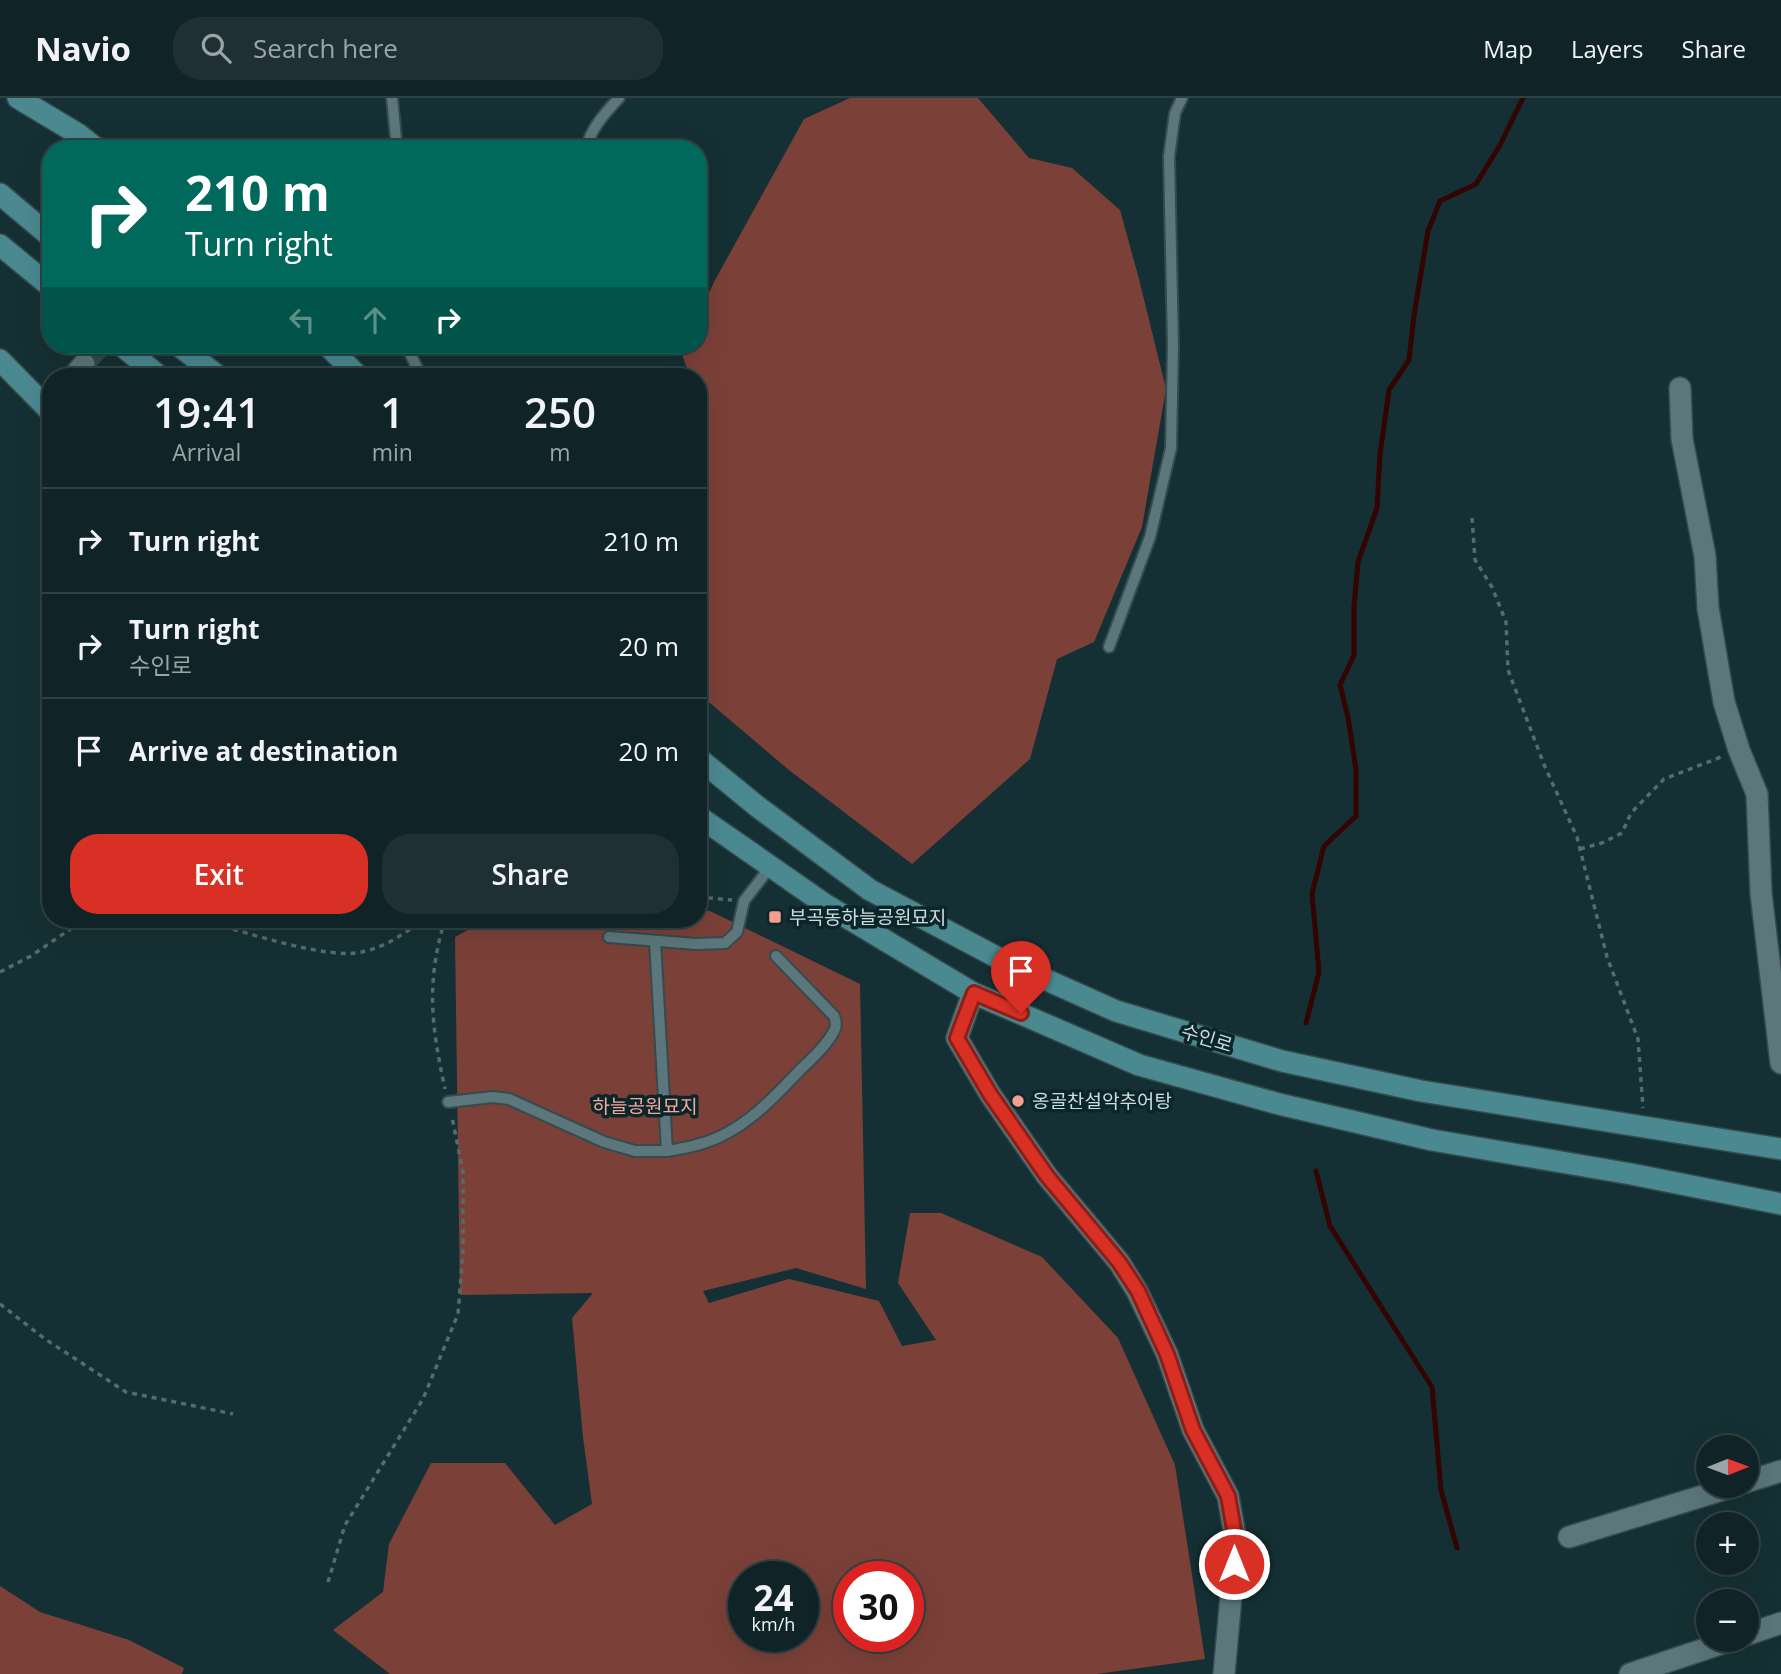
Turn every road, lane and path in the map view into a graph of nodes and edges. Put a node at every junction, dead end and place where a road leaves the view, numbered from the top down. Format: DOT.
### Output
graph roads {
  1 [pos="18,98"];
  2 [pos="392,98"];
  3 [pos="619,98"];
  4 [pos="1182,98"];
  5 [pos="86,140"];
  6 [pos="396,140"];
  7 [pos="589,140"];
  8 [pos="0,194"];
  9 [pos="42,229"];
  10 [pos="0,245"];
  11 [pos="42,280"];
  12 [pos="132,354"];
  13 [pos="190,354"];
  14 [pos="336,354"];
  15 [pos="0,360"];
  16 [pos="149,368"];
  17 [pos="208,368"];
  18 [pos="350,368"];
  19 [pos="1680,388"];
  20 [pos="42,401"];
  21 [pos="1472,518"];
  22 [pos="1109,648"];
  23 [pos="1739,750"];
  24 [pos="707,765"];
  25 [pos="707,822"];
  26 [pos="1580,849"];
  27 [pos="771,866"];
  28 [pos="707,898"];
  29 [pos="744,901"];
  30 [pos="72,928"];
  31 [pos="230,928"];
  32 [pos="410,928"];
  33 [pos="442,928"];
  34 [pos="609,937"];
  35 [pos="655,940"];
  36 [pos="776,956"];
  37 [pos="0,972"];
  38 [pos="974,993"];
  39 [pos="1781,1063"];
  40 [pos="449,1102"];
  41 [pos="1644,1127"];
  42 [pos="1781,1149"];
  43 [pos="667,1151"];
  44 [pos="1781,1204"];
  45 [pos="0,1304"];
  46 [pos="233,1415"];
  47 [pos="1781,1471"];
  48 [pos="1759,1478"];
  49 [pos="1696,1498"];
  50 [pos="1569,1537"];
  51 [pos="328,1582"];
  52 [pos="1781,1623"];
  53 [pos="1759,1631"];
  54 [pos="1696,1652"];
  55 [pos="1224,1674"];
  56 [pos="1630,1674"];
  1 -- 5 [label="main road"];
  2 -- 6 [label="lane"];
  3 -- 7 [label="lane"];
  4 -- 22 [label="lane"];
  8 -- 9 [label="main road"];
  10 -- 11 [label="main road"];
  12 -- 16 [label="main road"];
  13 -- 17 [label="main road"];
  14 -- 18 [label="main road"];
  15 -- 20 [label="main road"];
  19 -- 23 [label="street"];
  21 -- 26 [label="path"];
  23 -- 26 [label="path"];
  23 -- 39 [label="street"];
  24 -- 41 [label="main road, 수인로"];
  25 -- 27 [label="main road"];
  26 -- 41 [label="path"];
  27 -- 29 [label="lane"];
  27 -- 38 [label="main road"];
  28 -- 29 [label="path"];
  29 -- 35 [label="lane"];
  30 -- 37 [label="path"];
  31 -- 32 [label="path"];
  33 -- 40 [label="path"];
  34 -- 35 [label="lane"];
  35 -- 43 [label="lane"];
  36 -- 43 [label="lane"];
  38 -- 44 [label="main road"];
  38 -- 55 [label="street"];
  40 -- 43 [label="lane"];
  40 -- 51 [label="path"];
  41 -- 42 [label="main road, 수인로"];
  45 -- 46 [label="path"];
  47 -- 48 [label="street"];
  49 -- 50 [label="street"];
  52 -- 53 [label="street"];
  54 -- 56 [label="street"];
}
